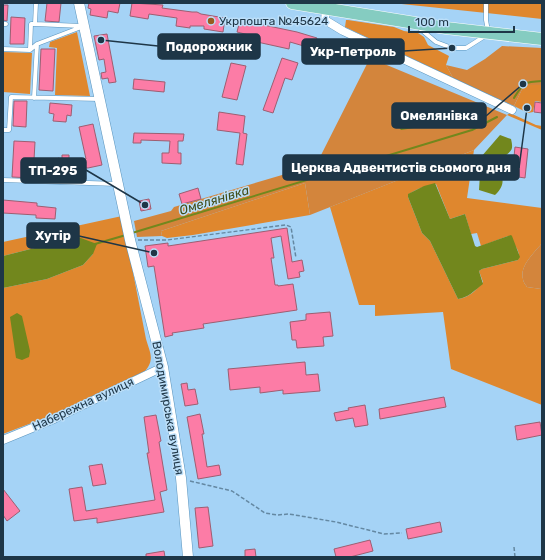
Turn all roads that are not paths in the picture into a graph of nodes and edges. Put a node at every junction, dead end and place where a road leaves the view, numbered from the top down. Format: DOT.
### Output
graph roads {
  1 [pos="36,3"];
  2 [pos="79,3"];
  3 [pos="292,3"];
  4 [pos="486,3"];
  5 [pos="309,4"];
  6 [pos="326,9"];
  7 [pos="35,24"];
  8 [pos="415,24"];
  9 [pos="84,26"];
  10 [pos="488,33"];
  11 [pos="542,39"];
  12 [pos="37,44"];
  13 [pos="3,49"];
  14 [pos="30,50"];
  15 [pos="34,98"];
  16 [pos="100,99"];
  17 [pos="512,110"];
  18 [pos="3,130"];
  19 [pos="3,180"];
  20 [pos="118,184"];
  21 [pos="163,367"];
  22 [pos="3,440"];
  23 [pos="188,557"];
  1 -- 7 [label="lane"];
  2 -- 9 [label="street, Володимирська вулиця"];
  3 -- 5 [label="main road"];
  4 -- 10 [label="lane"];
  5 -- 6 [label="main road"];
  6 -- 8 [label="main road"];
  6 -- 17 [label="street"];
  7 -- 9 [label="lane"];
  7 -- 14 [label="lane"];
  8 -- 10 [label="main road"];
  8 -- 10 [label="lane"];
  9 -- 12 [label="lane"];
  9 -- 16 [label="street, Володимирська вулиця"];
  10 -- 11 [label="main road"];
  12 -- 14 [label="lane"];
  12 -- 15 [label="lane"];
  13 -- 14 [label="lane"];
  15 -- 16 [label="lane"];
  15 -- 18 [label="lane"];
  16 -- 20 [label="street, Володимирська вулиця"];
  19 -- 20 [label="lane"];
  20 -- 21 [label="street, Володимирська вулиця"];
  21 -- 22 [label="street, Набережна вулиця"];
  21 -- 23 [label="street, Володимирська вулиця"];
}
